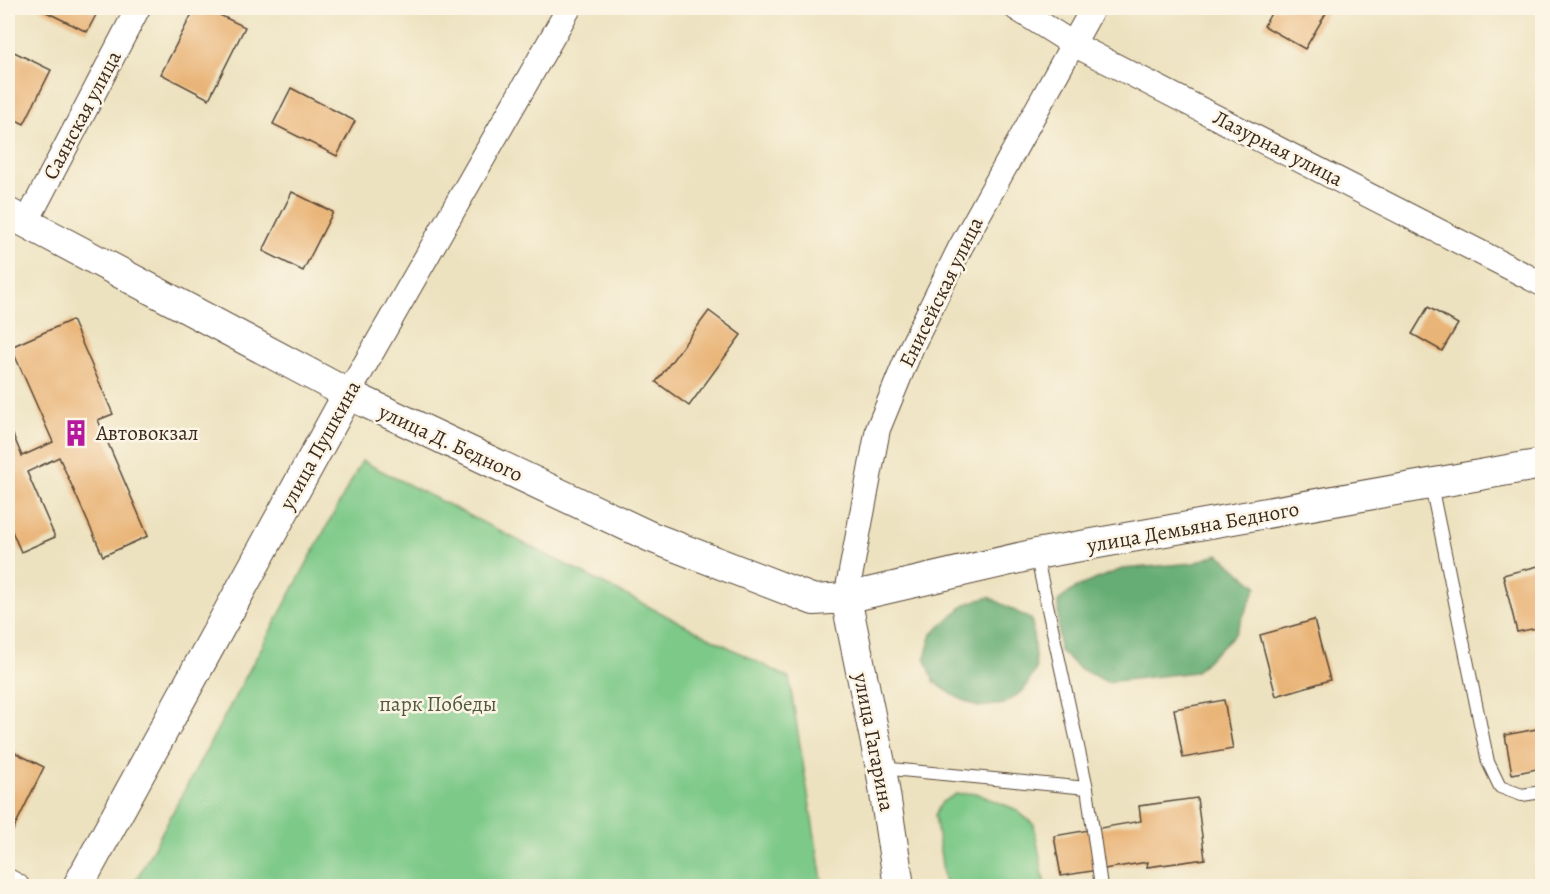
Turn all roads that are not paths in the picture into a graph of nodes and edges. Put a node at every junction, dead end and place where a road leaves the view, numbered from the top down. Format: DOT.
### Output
graph roads {
  1 [pos="138,8"];
  2 [pos="569,8"];
  3 [pos="1016,8"];
  4 [pos="1093,8"];
  5 [pos="1073,44"];
  6 [pos="17,218"];
  7 [pos="1542,284"];
  8 [pos="348,394"];
  9 [pos="1542,464"];
  10 [pos="1431,485"];
  11 [pos="1036,554"];
  12 [pos="846,598"];
  13 [pos="881,768"];
  14 [pos="1087,788"];
  15 [pos="1542,792"];
  16 [pos="8,881"];
  17 [pos="16,886"];
  18 [pos="78,886"];
  19 [pos="898,886"];
  20 [pos="1101,886"];
  1 -- 6 [label="street, Саянская улица"];
  2 -- 8 [label="street, улица Пушкина"];
  3 -- 5 [label="street, Лазурная улица"];
  4 -- 5 [label="street, Енисейская улица"];
  5 -- 7 [label="street, Лазурная улица"];
  5 -- 12 [label="street, Енисейская улица"];
  6 -- 8 [label="street, улица Д. Бедного"];
  8 -- 12 [label="street, улица Д. Бедного"];
  8 -- 18 [label="street, улица Пушкина"];
  9 -- 10 [label="street, улица Демьяна Бедного"];
  10 -- 11 [label="street, улица Демьяна Бедного"];
  10 -- 15 [label="lane"];
  11 -- 12 [label="street, улица Демьяна Бедного"];
  11 -- 14 [label="lane"];
  12 -- 13 [label="street, улица Гагарина"];
  13 -- 14 [label="lane"];
  13 -- 19 [label="street, улица Гагарина"];
  14 -- 20 [label="lane"];
  16 -- 17 [label="street"];
}
